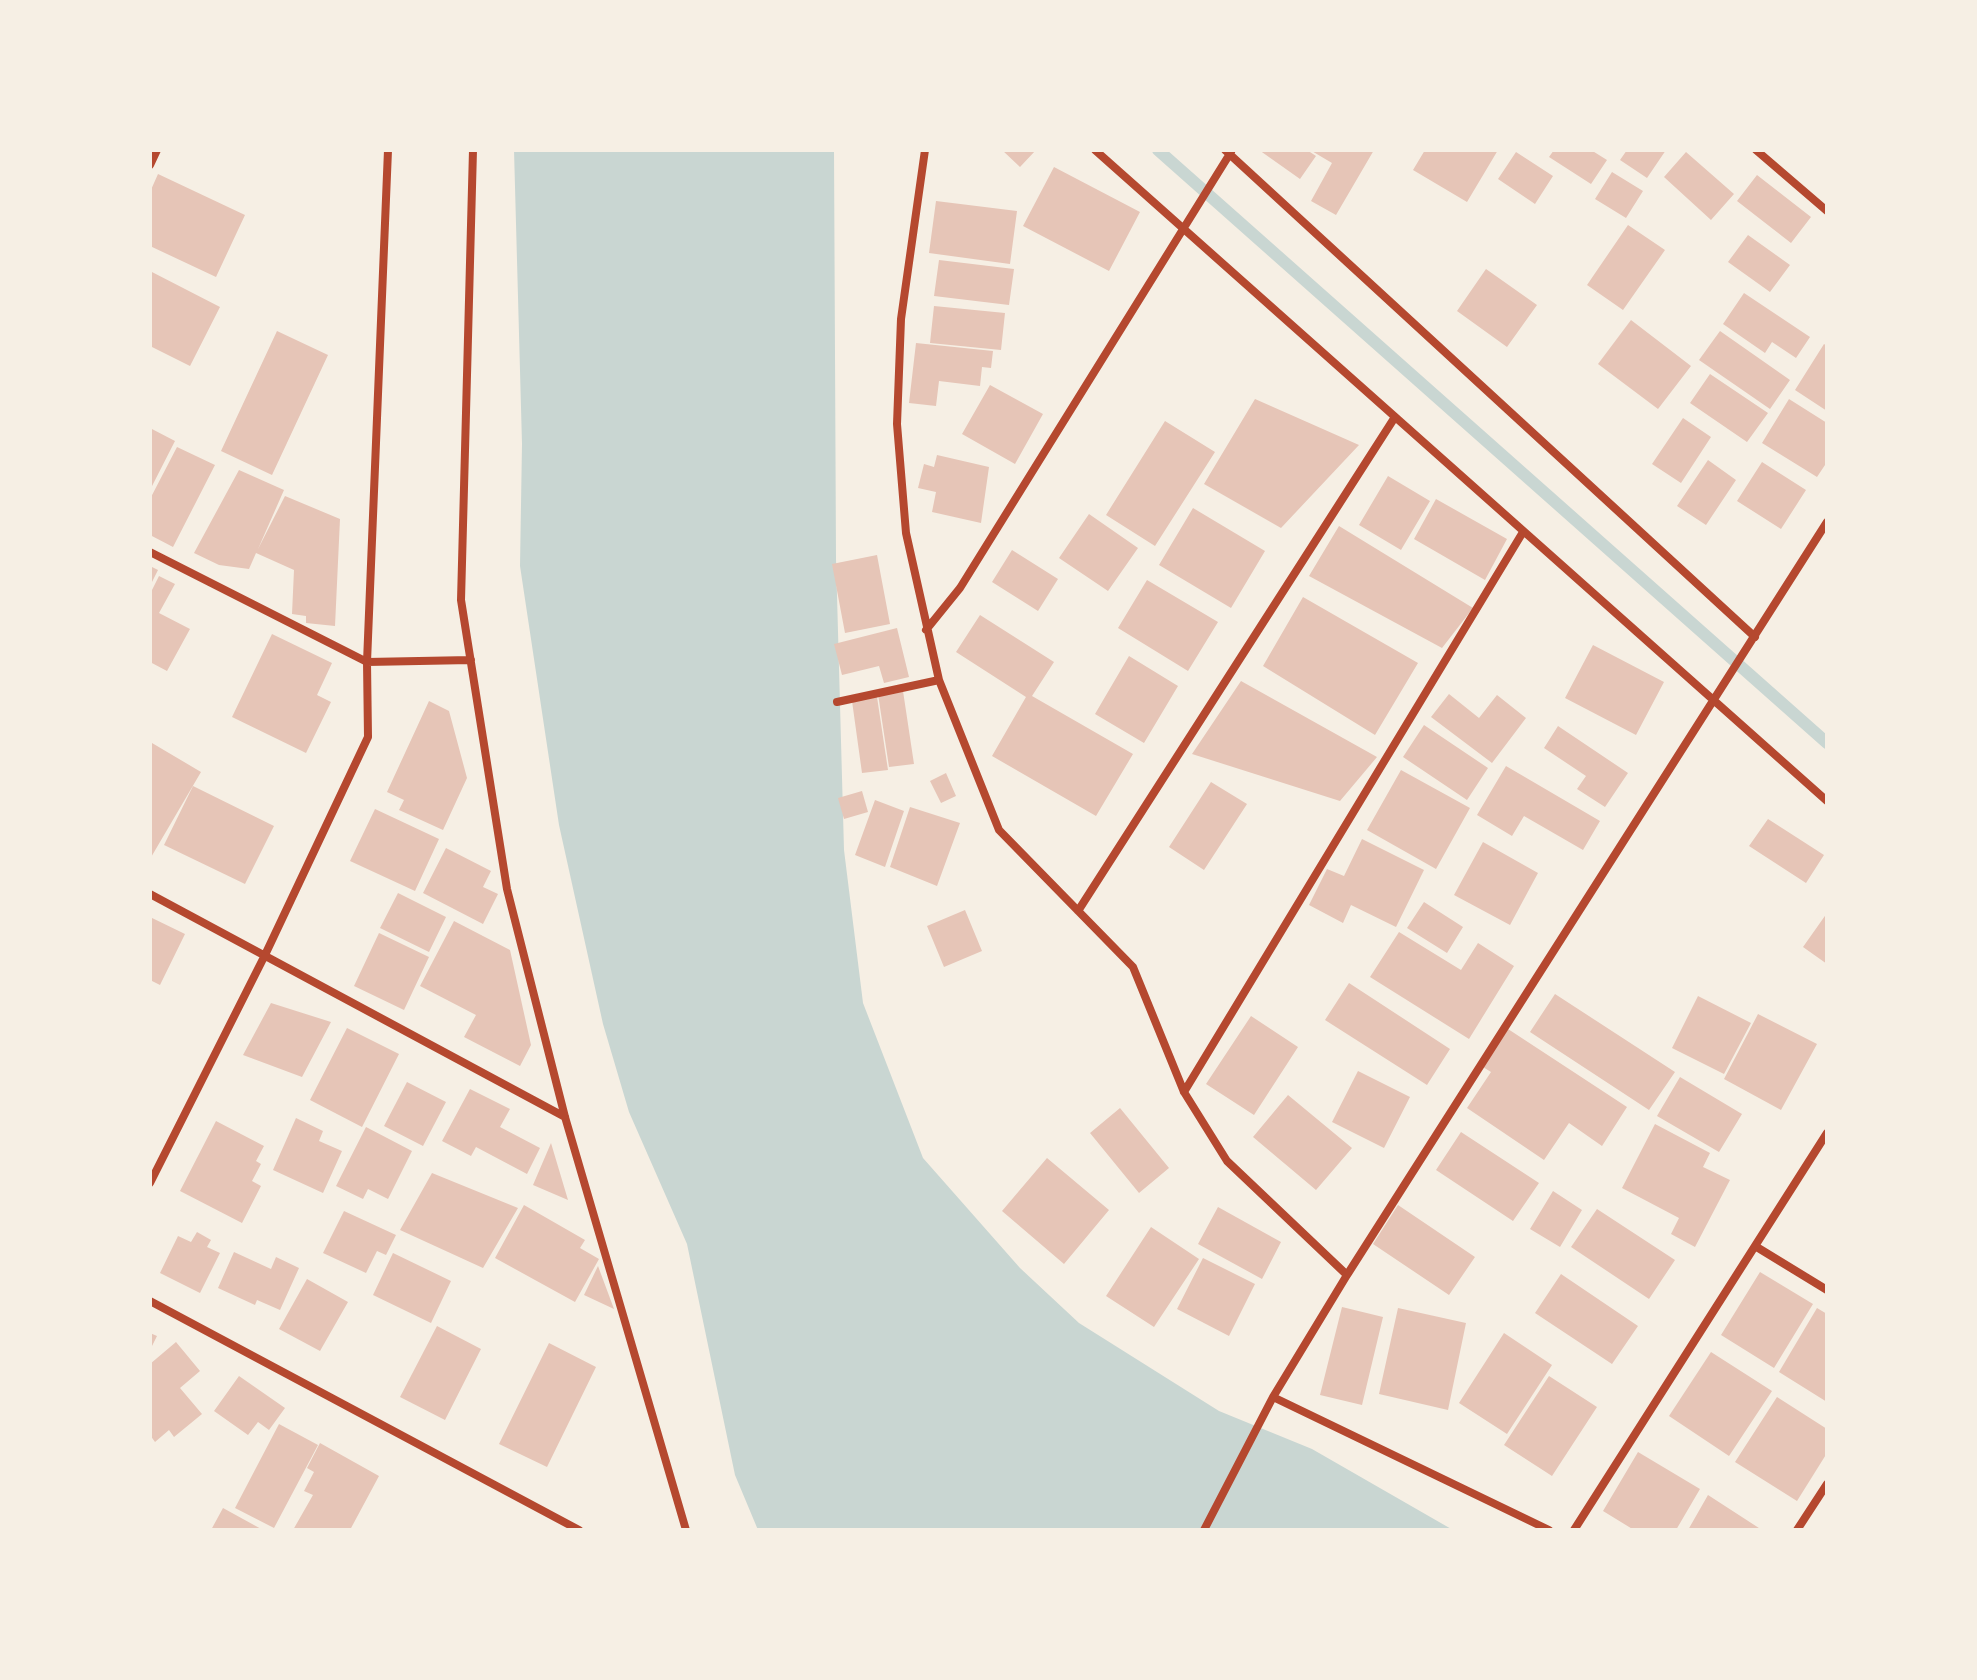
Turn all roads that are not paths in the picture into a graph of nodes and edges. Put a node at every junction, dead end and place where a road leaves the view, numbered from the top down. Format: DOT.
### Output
graph roads {
  1 [pos="157,150"];
  2 [pos="388,150"];
  3 [pos="473,150"];
  4 [pos="925,150"];
  5 [pos="1095,150"];
  6 [pos="1756,150"];
  7 [pos="1229,151"];
  8 [pos="150,165"];
  9 [pos="1827,211"];
  10 [pos="1184,229"];
  11 [pos="1395,417"];
  12 [pos="1827,522"];
  13 [pos="1523,532"];
  14 [pos="150,552"];
  15 [pos="926,630"];
  16 [pos="1755,637"];
  17 [pos="471,660"];
  18 [pos="367,662"];
  19 [pos="939,680"];
  20 [pos="1711,700"];
  21 [pos="837,702"];
  22 [pos="1827,801"];
  23 [pos="150,894"];
  24 [pos="1078,911"];
  25 [pos="265,955"];
  26 [pos="1184,1092"];
  27 [pos="565,1117"];
  28 [pos="1827,1133"];
  29 [pos="150,1183"];
  30 [pos="1755,1246"];
  31 [pos="1347,1275"];
  32 [pos="1827,1290"];
  33 [pos="150,1301"];
  34 [pos="1273,1397"];
  35 [pos="1827,1484"];
  36 [pos="579,1530"];
  37 [pos="686,1530"];
  38 [pos="1204,1530"];
  39 [pos="1549,1530"];
  40 [pos="1574,1530"];
  41 [pos="1797,1530"];
  1 -- 8 [label="street"];
  2 -- 18 [label="street"];
  3 -- 17 [label="street"];
  4 -- 15 [label="street"];
  5 -- 10 [label="street"];
  6 -- 9 [label="street"];
  7 -- 10 [label="street"];
  7 -- 16 [label="street"];
  10 -- 11 [label="street"];
  10 -- 15 [label="street"];
  11 -- 13 [label="street"];
  11 -- 24 [label="street"];
  12 -- 16 [label="street"];
  13 -- 20 [label="street"];
  13 -- 26 [label="street"];
  14 -- 18 [label="street"];
  15 -- 19 [label="street"];
  16 -- 20 [label="street"];
  17 -- 18 [label="street"];
  17 -- 27 [label="street"];
  18 -- 25 [label="street"];
  19 -- 21 [label="street"];
  19 -- 24 [label="street"];
  20 -- 22 [label="street"];
  20 -- 31 [label="street"];
  23 -- 25 [label="street"];
  24 -- 26 [label="street"];
  25 -- 27 [label="street"];
  25 -- 29 [label="street"];
  26 -- 31 [label="street"];
  27 -- 37 [label="street"];
  28 -- 30 [label="street"];
  30 -- 32 [label="street"];
  30 -- 40 [label="street"];
  31 -- 34 [label="street"];
  33 -- 36 [label="street"];
  34 -- 38 [label="street"];
  34 -- 39 [label="street"];
  35 -- 41 [label="street"];
}
